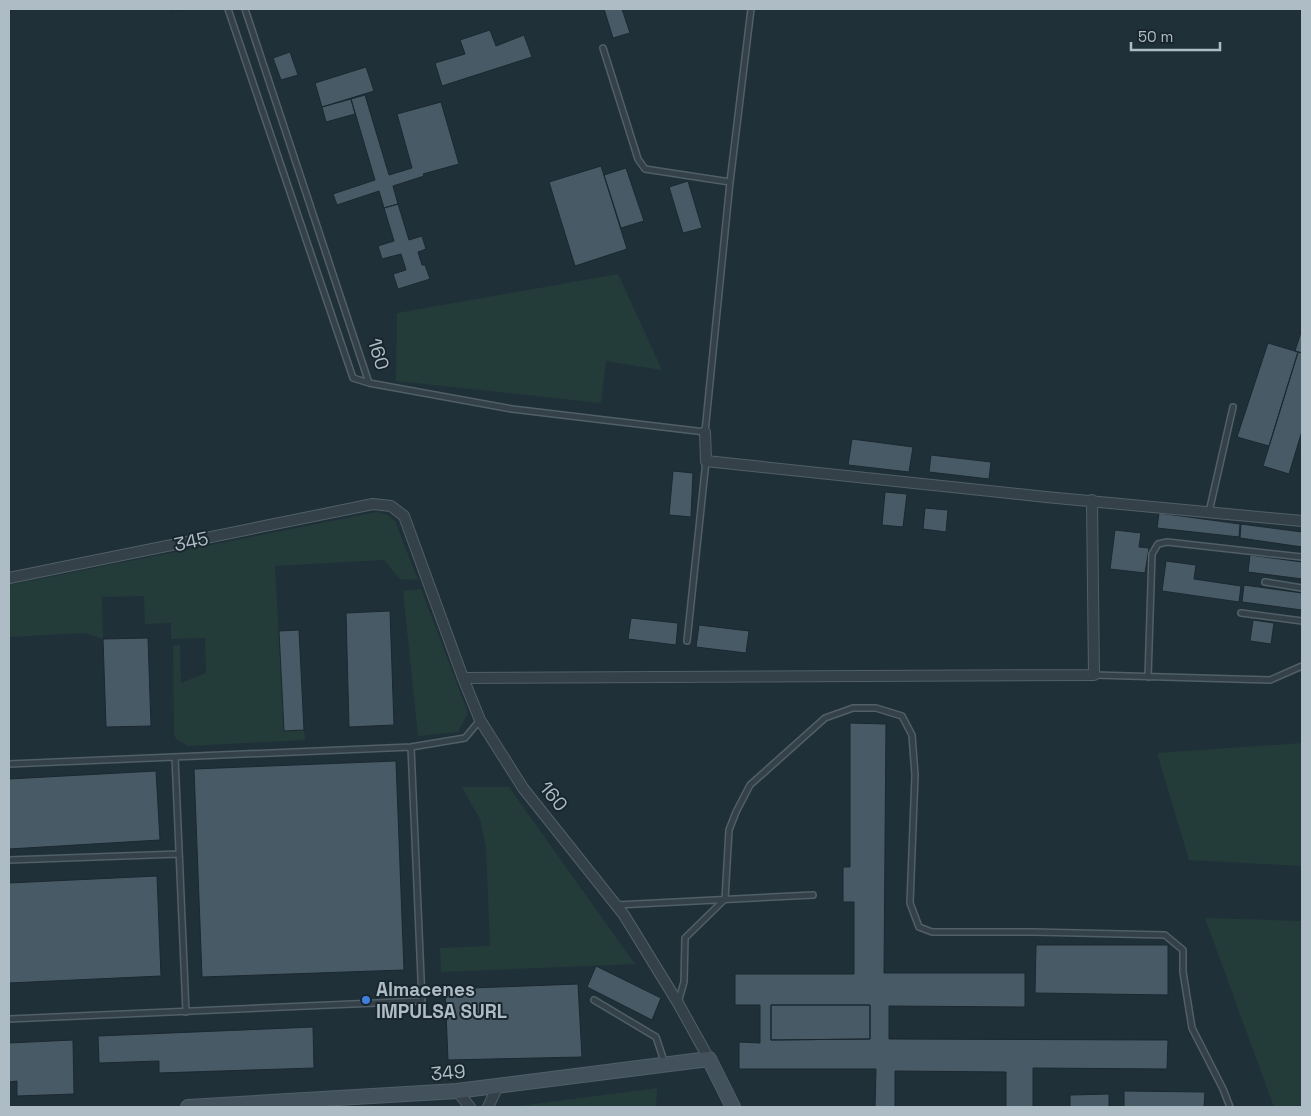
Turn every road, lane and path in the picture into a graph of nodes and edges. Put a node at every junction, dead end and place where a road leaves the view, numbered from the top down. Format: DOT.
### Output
graph roads {
  1 [pos="228,9"];
  2 [pos="245,9"];
  3 [pos="751,9"];
  4 [pos="603,48"];
  5 [pos="730,182"];
  6 [pos="369,383"];
  7 [pos="1233,407"];
  8 [pos="705,432"];
  9 [pos="706,461"];
  10 [pos="1092,500"];
  11 [pos="373,504"];
  12 [pos="1209,512"];
  13 [pos="1302,521"];
  14 [pos="1302,557"];
  15 [pos="9,578"];
  16 [pos="1265,582"];
  17 [pos="1302,588"];
  18 [pos="1242,612"];
  19 [pos="1302,621"];
  20 [pos="687,641"];
  21 [pos="1302,666"];
  22 [pos="1094,675"];
  23 [pos="1148,677"];
  24 [pos="463,678"];
  25 [pos="480,720"];
  26 [pos="411,747"];
  27 [pos="175,757"];
  28 [pos="9,764"];
  29 [pos="179,854"];
  30 [pos="9,860"];
  31 [pos="813,896"];
  32 [pos="726,899"];
  33 [pos="617,905"];
  34 [pos="594,1000"];
  35 [pos="678,1003"];
  36 [pos="186,1012"];
  37 [pos="9,1020"];
  38 [pos="709,1059"];
  39 [pos="665,1064"];
  40 [pos="498,1086"];
  41 [pos="457,1091"];
  42 [pos="188,1107"];
  43 [pos="470,1107"];
  44 [pos="488,1107"];
  45 [pos="733,1107"];
  46 [pos="1230,1107"];
  1 -- 6 [label="lane, 160"];
  2 -- 6 [label="lane, 160"];
  3 -- 5 [label="lane"];
  4 -- 5 [label="lane"];
  5 -- 8 [label="lane"];
  6 -- 8 [label="lane"];
  7 -- 12 [label="lane"];
  8 -- 9 [label="street"];
  9 -- 10 [label="street"];
  9 -- 20 [label="lane"];
  10 -- 12 [label="street"];
  10 -- 22 [label="street"];
  11 -- 15 [label="street, 345"];
  11 -- 24 [label="street, 160"];
  12 -- 13 [label="street"];
  14 -- 23 [label="lane"];
  16 -- 17 [label="lane"];
  18 -- 19 [label="lane"];
  21 -- 23 [label="lane"];
  22 -- 23 [label="lane"];
  22 -- 24 [label="street"];
  24 -- 25 [label="street, 160"];
  25 -- 26 [label="lane"];
  25 -- 33 [label="street, 160"];
  26 -- 27 [label="lane"];
  26 -- 36 [label="lane"];
  27 -- 28 [label="lane"];
  27 -- 29 [label="lane"];
  29 -- 30 [label="lane"];
  29 -- 36 [label="lane"];
  31 -- 32 [label="lane"];
  32 -- 33 [label="lane"];
  32 -- 35 [label="lane"];
  32 -- 46 [label="lane"];
  33 -- 35 [label="street, 160"];
  34 -- 39 [label="lane"];
  35 -- 38 [label="street, 160"];
  36 -- 37 [label="lane"];
  38 -- 39 [label="street, 349"];
  38 -- 45 [label="street, 160"];
  39 -- 40 [label="street, 349"];
  40 -- 41 [label="street, 349"];
  40 -- 44 [label="street"];
  41 -- 42 [label="street, 349"];
  41 -- 43 [label="street"];
}
